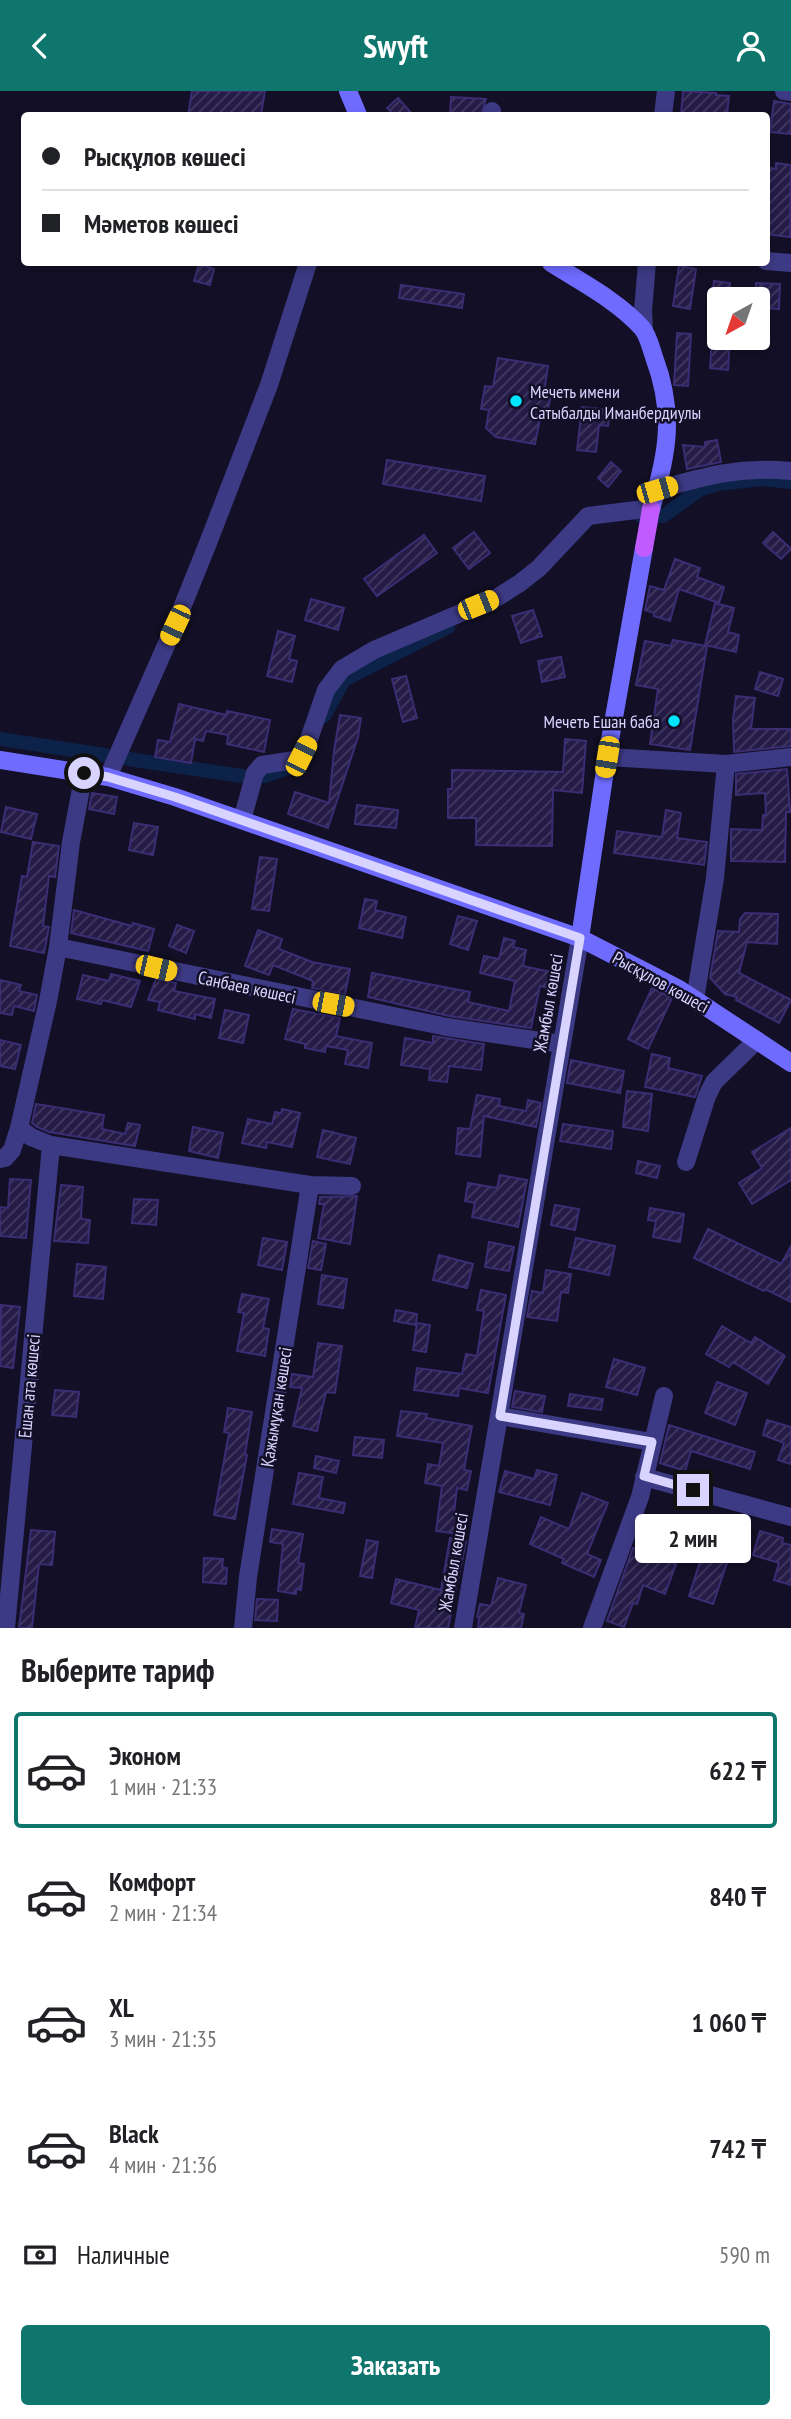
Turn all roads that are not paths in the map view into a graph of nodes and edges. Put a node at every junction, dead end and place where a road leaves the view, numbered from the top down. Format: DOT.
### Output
graph roads {
  1 [pos="348,91"];
  2 [pos="666,91"];
  3 [pos="784,91"];
  4 [pos="791,92"];
  5 [pos="346,112"];
  6 [pos="357,112"];
  7 [pos="663,112"];
  8 [pos="770,261"];
  9 [pos="791,263"];
  10 [pos="307,266"];
  11 [pos="556,266"];
  12 [pos="647,266"];
  13 [pos="644,330"];
  14 [pos="791,471"];
  15 [pos="657,490"];
  16 [pos="651,508"];
  17 [pos="607,757"];
  18 [pos="791,757"];
  19 [pos="0,760"];
  20 [pos="726,764"];
  21 [pos="84,773"];
  22 [pos="108,777"];
  23 [pos="243,820"];
  24 [pos="580,938"];
  25 [pos="58,947"];
  26 [pos="695,999"];
  27 [pos="757,1040"];
  28 [pos="561,1044"];
  29 [pos="791,1063"];
  30 [pos="19,1128"];
  31 [pos="51,1145"];
  32 [pos="0,1159"];
  33 [pos="686,1163"];
  34 [pos="310,1185"];
  35 [pos="352,1186"];
  36 [pos="664,1396"];
  37 [pos="500,1416"];
  38 [pos="652,1442"];
  39 [pos="644,1476"];
  40 [pos="791,1517"];
  41 [pos="6,1628"];
  42 [pos="243,1628"];
  43 [pos="463,1628"];
  44 [pos="592,1628"];
  1 -- 5 [label="street"];
  1 -- 6 [label="main road"];
  2 -- 7 [label="street"];
  3 -- 4 [label="street"];
  8 -- 9 [label="street"];
  10 -- 22 [label="street"];
  11 -- 13 [label="main road"];
  12 -- 13 [label="street, Жамбыл көшесі"];
  13 -- 15 [label="main road, Жамбыл көшесі"];
  14 -- 15 [label="street"];
  15 -- 16 [label="main road, Жамбыл көшесі"];
  16 -- 17 [label="main road, Жамбыл көшесі"];
  16 -- 23 [label="street"];
  17 -- 20 [label="street"];
  17 -- 24 [label="main road, Жамбыл көшесі"];
  18 -- 20 [label="street"];
  19 -- 21 [label="main road, Рысқұлов көшесі"];
  20 -- 26 [label="street"];
  21 -- 22 [label="main road, Рысқұлов көшесі"];
  21 -- 25 [label="street"];
  22 -- 23 [label="main road, Рысқұлов көшесі"];
  23 -- 24 [label="main road, Рысқұлов көшесі"];
  24 -- 26 [label="main road, Рысқұлов көшесі"];
  24 -- 28 [label="street, Жамбыл көшесі"];
  25 -- 28 [label="street, Санбаев көшесі"];
  25 -- 30 [label="street"];
  26 -- 27 [label="main road, Рысқұлов көшесі"];
  27 -- 29 [label="main road, Рысқұлов көшесі"];
  27 -- 33 [label="street"];
  28 -- 37 [label="street, Жамбыл көшесі"];
  30 -- 31 [label="street"];
  30 -- 32 [label="street"];
  31 -- 34 [label="street"];
  31 -- 41 [label="street, Ешан ата көшесі"];
  34 -- 35 [label="street"];
  34 -- 42 [label="street, Қажымұқан көшесі"];
  36 -- 38 [label="street"];
  37 -- 38 [label="street"];
  37 -- 43 [label="street, Жамбыл көшесі"];
  38 -- 39 [label="street"];
  39 -- 40 [label="street"];
  39 -- 44 [label="street"];
}
